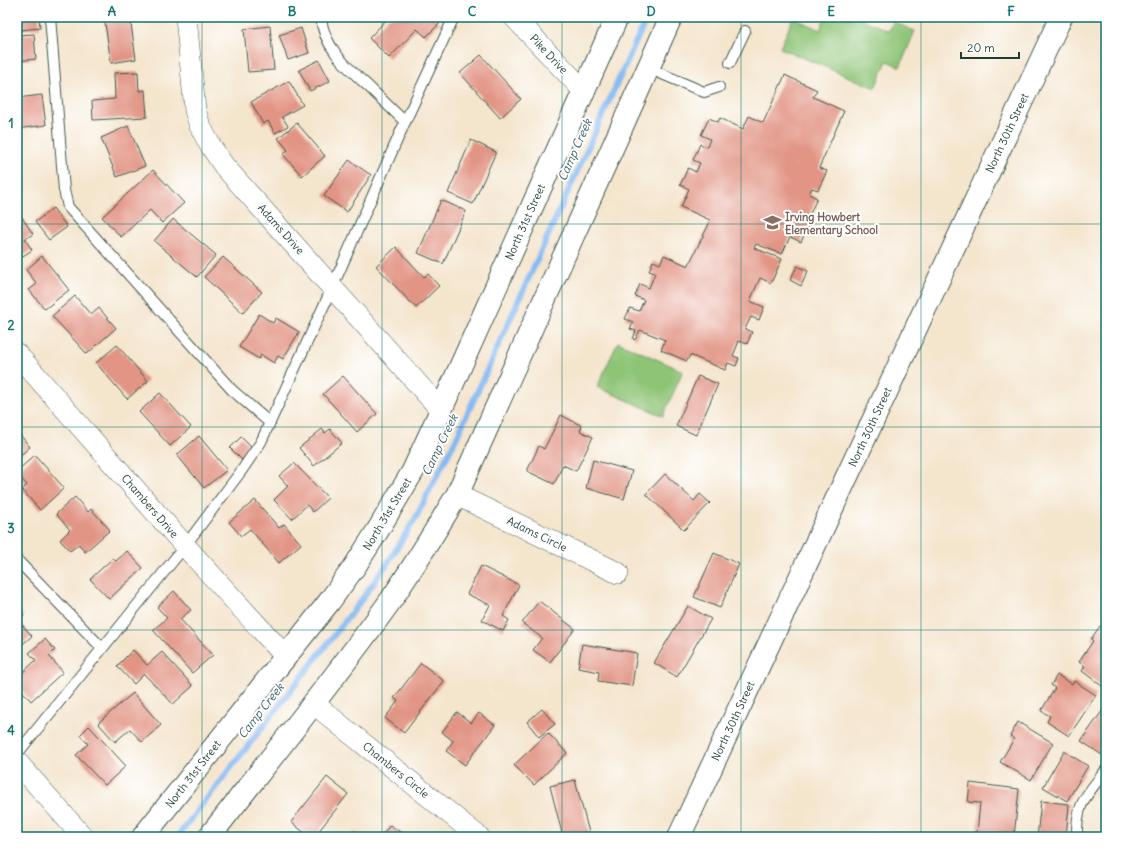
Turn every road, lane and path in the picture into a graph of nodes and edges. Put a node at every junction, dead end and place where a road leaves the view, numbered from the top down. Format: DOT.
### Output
graph roads {
  1 [pos="50,17"];
  2 [pos="186,17"];
  3 [pos="321,17"];
  4 [pos="454,17"];
  5 [pos="514,17"];
  6 [pos="617,17"];
  7 [pos="671,17"];
  8 [pos="1061,17"];
  9 [pos="745,31"];
  10 [pos="730,63"];
  11 [pos="648,68"];
  12 [pos="719,87"];
  13 [pos="583,90"];
  14 [pos="406,122"];
  15 [pos="332,288"];
  16 [pos="17,354"];
  17 [pos="441,410"];
  18 [pos="270,423"];
  19 [pos="457,494"];
  20 [pos="185,546"];
  21 [pos="17,560"];
  22 [pos="618,573"];
  23 [pos="102,648"];
  24 [pos="286,657"];
  25 [pos="313,703"];
  26 [pos="18,764"];
  27 [pos="1106,770"];
  28 [pos="83,837"];
  29 [pos="143,837"];
  30 [pos="209,837"];
  31 [pos="479,837"];
  32 [pos="679,837"];
  33 [pos="1078,837"];
  1 -- 18 [label="lane"];
  2 -- 15 [label="street, Adams Drive"];
  3 -- 14 [label="lane"];
  4 -- 14 [label="lane"];
  5 -- 13 [label="street, Pike Drive"];
  6 -- 13 [label="main road, North 31st Street"];
  7 -- 11 [label="main road"];
  8 -- 32 [label="main road, North 30th Street"];
  9 -- 10 [label="lane"];
  11 -- 12 [label="lane"];
  11 -- 19 [label="main road"];
  13 -- 17 [label="main road, North 31st Street"];
  14 -- 15 [label="lane"];
  15 -- 17 [label="street, Adams Drive"];
  15 -- 18 [label="lane"];
  16 -- 20 [label="street, Chambers Drive"];
  17 -- 24 [label="main road, North 31st Street"];
  18 -- 20 [label="lane"];
  19 -- 22 [label="street, Adams Circle"];
  19 -- 25 [label="main road"];
  20 -- 23 [label="lane"];
  20 -- 24 [label="street, Chambers Drive"];
  21 -- 23 [label="lane"];
  23 -- 26 [label="lane"];
  24 -- 29 [label="main road, North 31st Street"];
  25 -- 30 [label="main road"];
  25 -- 31 [label="street, Chambers Circle"];
  26 -- 28 [label="street"];
  27 -- 33 [label="lane"];
}
